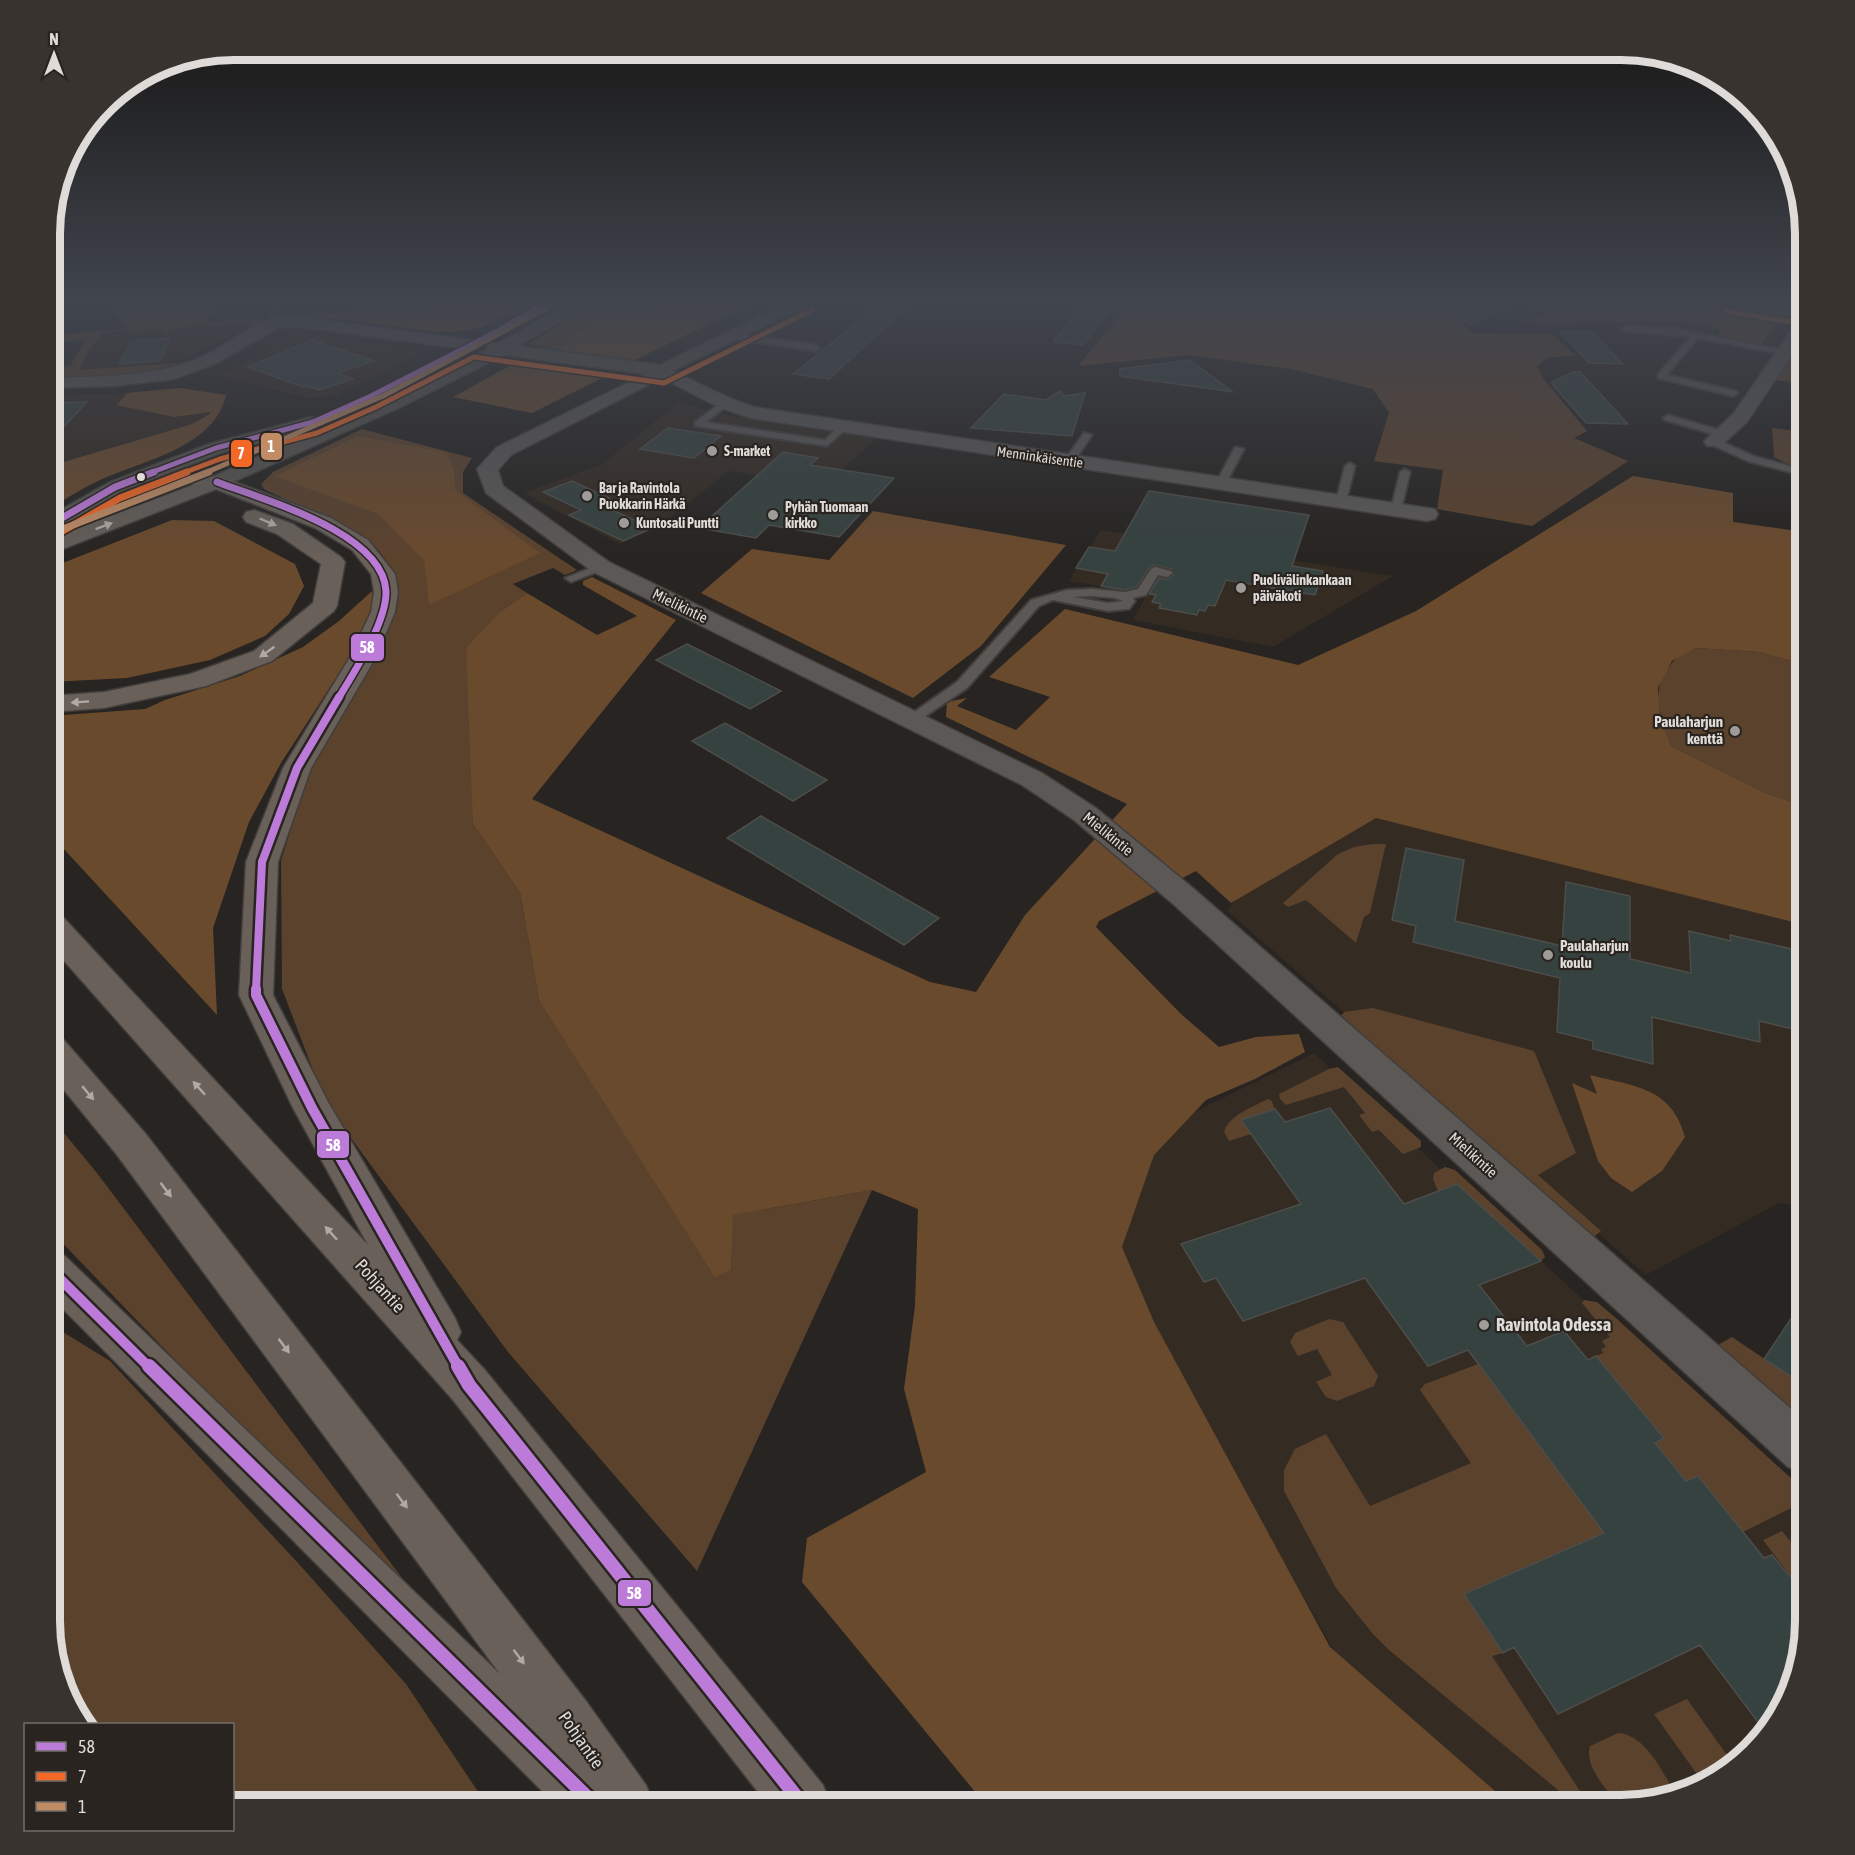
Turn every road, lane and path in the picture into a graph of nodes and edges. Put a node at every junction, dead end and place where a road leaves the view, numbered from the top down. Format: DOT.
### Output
graph roads {
  1 [pos="392,386"];
  2 [pos="429,386"];
  3 [pos="633,386"];
  4 [pos="690,386"];
  5 [pos="1702,386"];
  6 [pos="1763,386"];
  7 [pos="1733,393"];
  8 [pos="724,403"];
  9 [pos="1668,418"];
  10 [pos="313,422"];
  11 [pos="843,427"];
  12 [pos="1087,435"];
  13 [pos="1719,438"];
  14 [pos="1239,449"];
  15 [pos="1069,461"];
  16 [pos="1350,466"];
  17 [pos="1795,470"];
  18 [pos="1405,472"];
  19 [pos="1221,483"];
  20 [pos="198,484"];
  21 [pos="1341,501"];
  22 [pos="1396,510"];
  23 [pos="1427,514"];
  24 [pos="60,520"];
  25 [pos="60,523"];
  26 [pos="60,543"];
  27 [pos="601,567"];
  28 [pos="1167,573"];
  29 [pos="571,578"];
  30 [pos="962,685"];
  31 [pos="976,692"];
  32 [pos="60,703"];
  33 [pos="910,720"];
  34 [pos="60,935"];
  35 [pos="60,1060"];
  36 [pos="60,1279"];
  37 [pos="469,1384"];
  38 [pos="1795,1440"];
  39 [pos="584,1795"];
  40 [pos="618,1795"];
  41 [pos="794,1795"];
  1 -- 10 [label="main road"];
  2 -- 20 [label="main road"];
  3 -- 27 [label="street, Mielikintie"];
  4 -- 8 [label="street, Menninkäisentie"];
  5 -- 7 [label="lane"];
  6 -- 13 [label="street"];
  8 -- 11 [label="street, Menninkäisentie"];
  8 -- 11 [label="lane"];
  9 -- 13 [label="lane"];
  10 -- 20 [label="main road"];
  10 -- 24 [label="main road"];
  11 -- 15 [label="street, Menninkäisentie"];
  12 -- 15 [label="lane"];
  13 -- 17 [label="lane"];
  14 -- 19 [label="lane"];
  15 -- 19 [label="street, Menninkäisentie"];
  16 -- 21 [label="lane"];
  18 -- 22 [label="lane"];
  19 -- 21 [label="street, Menninkäisentie"];
  20 -- 25 [label="main road"];
  26 -- 20 [label="main road, one-way"];
  20 -- 32 [label="highway, one-way"];
  20 -- 37 [label="highway"];
  21 -- 22 [label="street, Menninkäisentie"];
  22 -- 23 [label="street, Menninkäisentie"];
  27 -- 29 [label="lane"];
  27 -- 33 [label="street, Mielikintie"];
  28 -- 30 [label="lane"];
  30 -- 31 [label="lane"];
  30 -- 33 [label="lane"];
  33 -- 38 [label="street, Mielikintie"];
  37 -- 34 [label="highway, Pohjantie, one-way"];
  35 -- 40 [label="highway, Pohjantie, one-way"];
  36 -- 39 [label="highway"];
  37 -- 41 [label="highway, Pohjantie"];
}
